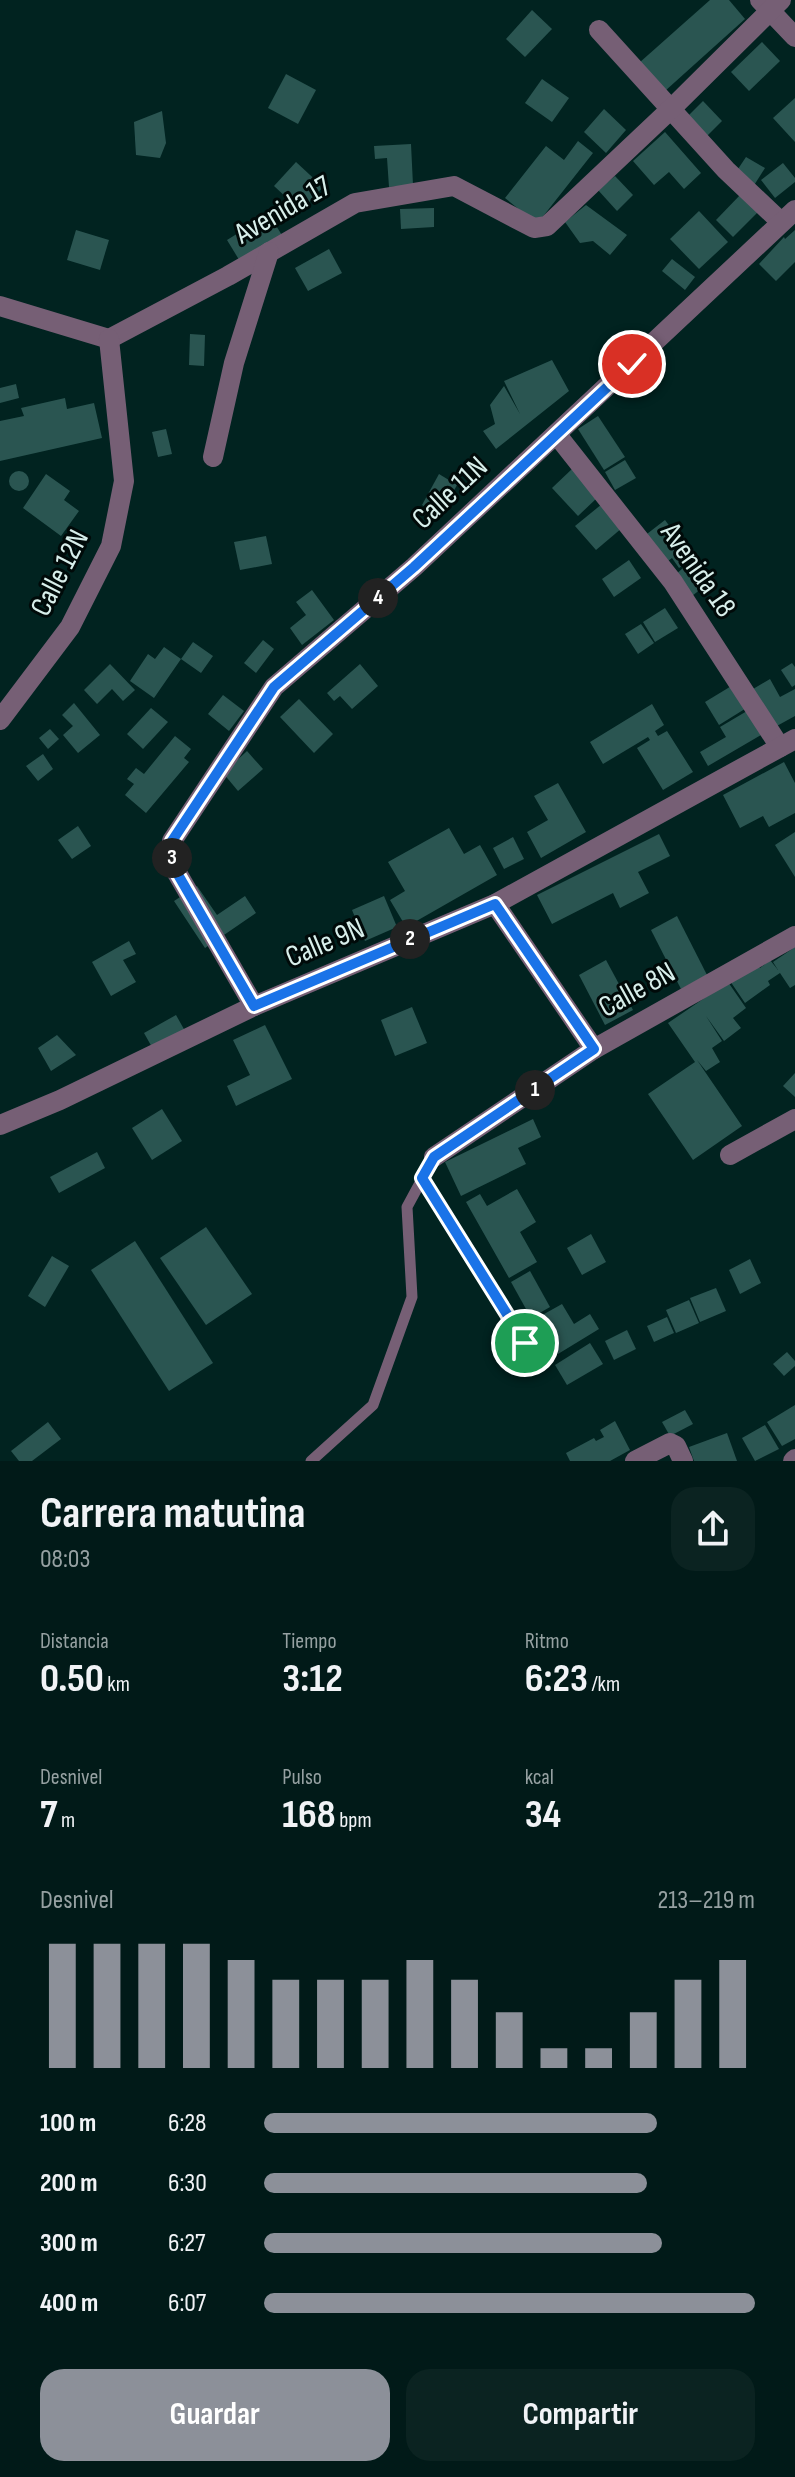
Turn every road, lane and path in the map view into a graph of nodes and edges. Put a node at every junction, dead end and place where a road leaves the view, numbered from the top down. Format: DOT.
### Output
graph roads {
  1 [pos="771,4"];
  2 [pos="599,30"];
  3 [pos="795,37"];
  4 [pos="672,108"];
  5 [pos="788,216"];
  6 [pos="269,252"];
  7 [pos="0,306"];
  8 [pos="109,339"];
  9 [pos="557,435"];
  10 [pos="213,457"];
  11 [pos="0,720"];
  12 [pos="788,743"];
  13 [pos="495,904"];
  14 [pos="795,936"];
  15 [pos="254,1006"];
  16 [pos="594,1049"];
  17 [pos="795,1119"];
  18 [pos="0,1125"];
  19 [pos="730,1155"];
  20 [pos="434,1157"];
  21 [pos="422,1178"];
  22 [pos="525,1343"];
  23 [pos="311,1461"];
  24 [pos="635,1461"];
  25 [pos="683,1461"];
  1 -- 3 [label="street"];
  1 -- 4 [label="street"];
  2 -- 4 [label="street"];
  4 -- 5 [label="street"];
  4 -- 6 [label="street, Avenida 17"];
  5 -- 9 [label="street, Calle 11N"];
  6 -- 8 [label="street, Avenida 17"];
  6 -- 10 [label="street"];
  7 -- 8 [label="street"];
  8 -- 11 [label="street, Calle 12N"];
  9 -- 12 [label="street, Avenida 18"];
  9 -- 15 [label="street, Calle 11N"];
  12 -- 13 [label="street, Calle 9N"];
  13 -- 15 [label="street, Calle 9N"];
  13 -- 16 [label="street"];
  14 -- 16 [label="street, Calle 8N"];
  15 -- 18 [label="street, Calle 9N"];
  16 -- 20 [label="street, Calle 8N"];
  17 -- 19 [label="street"];
  20 -- 21 [label="lane"];
  21 -- 22 [label="lane"];
  21 -- 23 [label="lane"];
  24 -- 25 [label="street"];
}
